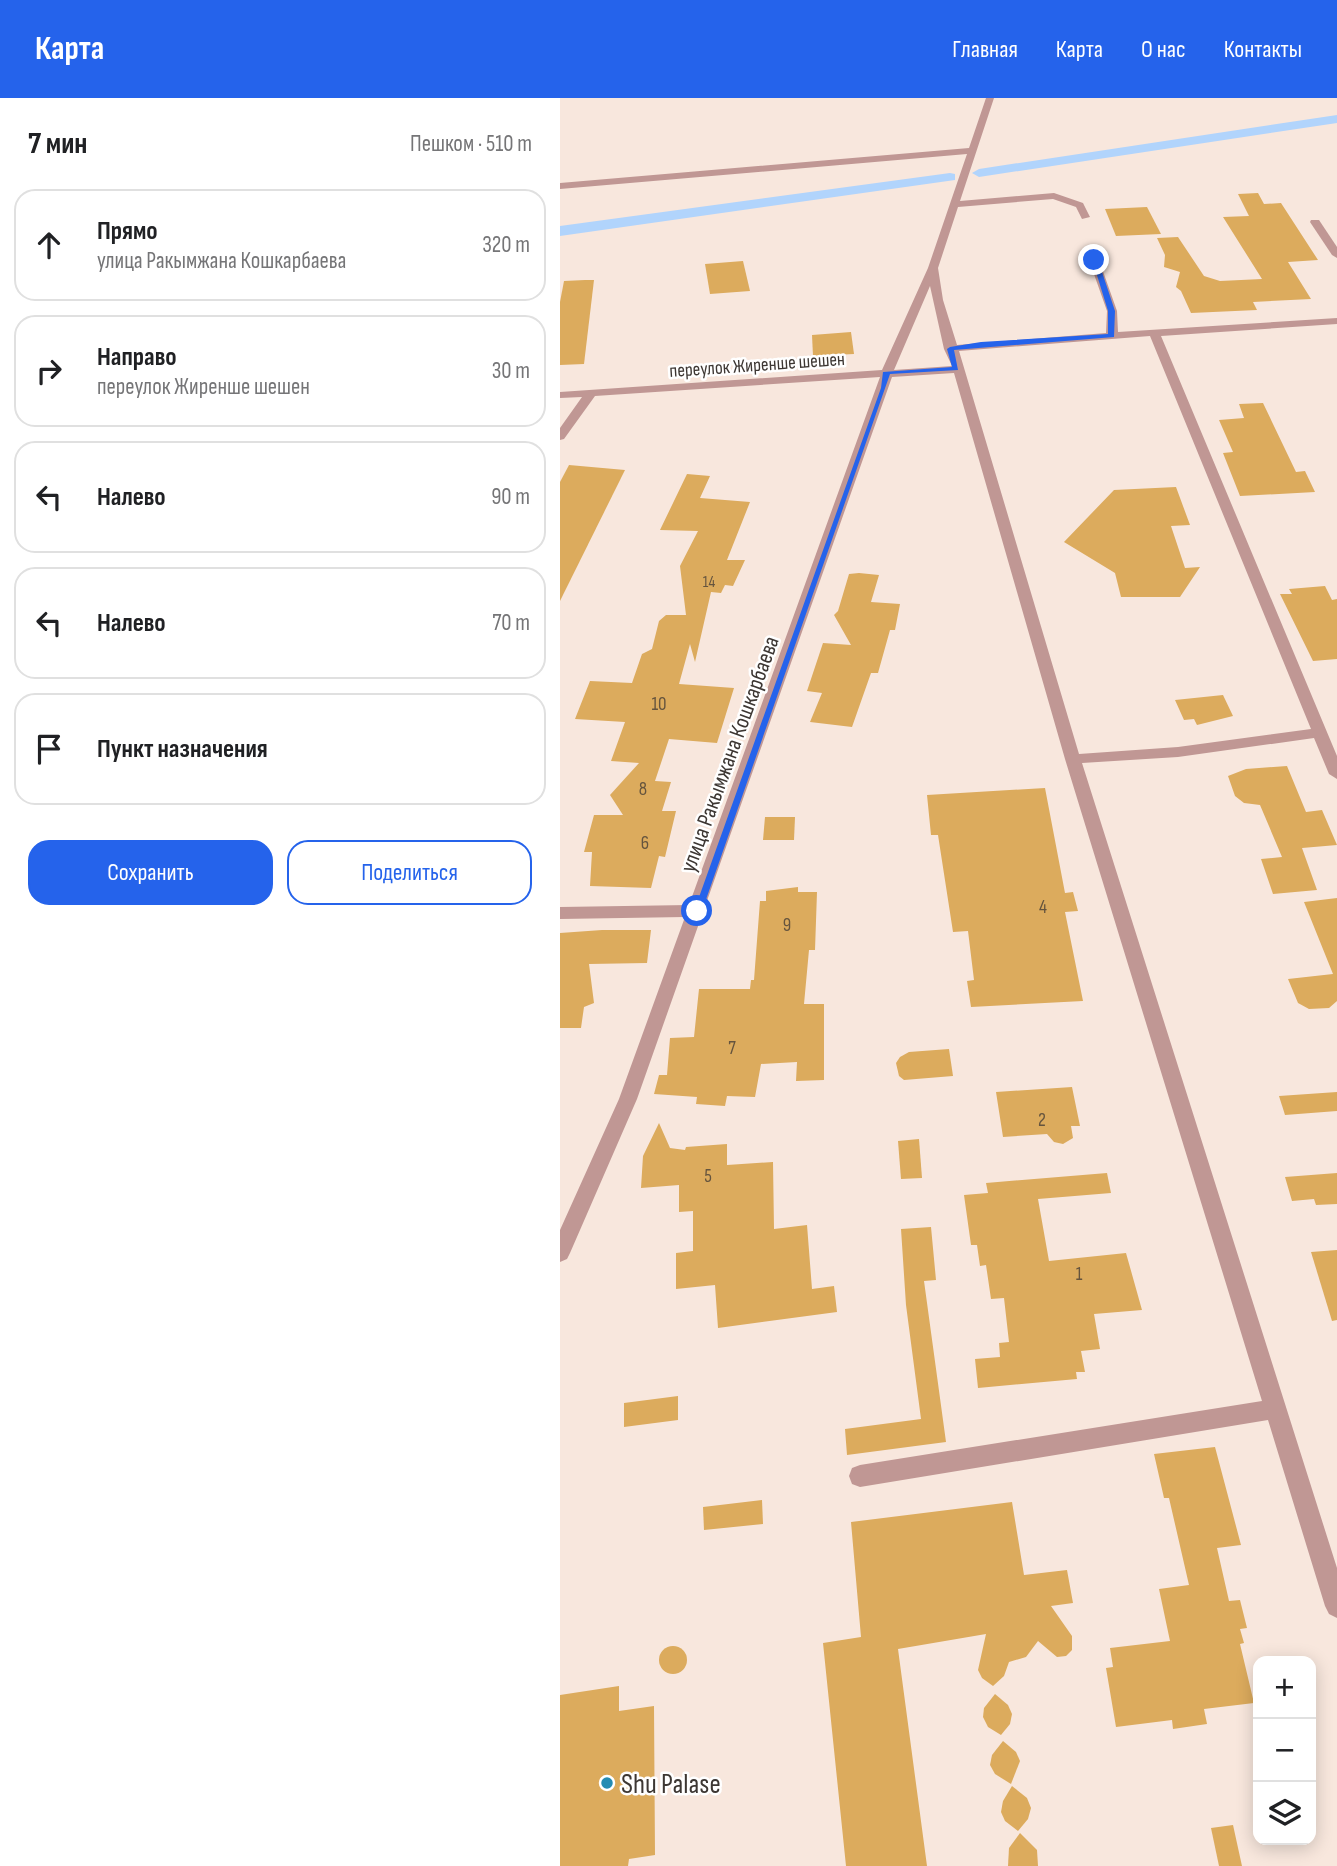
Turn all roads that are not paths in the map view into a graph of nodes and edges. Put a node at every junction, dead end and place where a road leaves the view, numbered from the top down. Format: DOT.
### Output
graph roads {
  1 [pos="990,98"];
  2 [pos="970,151"];
  3 [pos="560,186"];
  4 [pos="952,205"];
  5 [pos="1085,217"];
  6 [pos="1315,222"];
  7 [pos="1337,255"];
  8 [pos="1094,260"];
  9 [pos="933,268"];
  10 [pos="1337,321"];
  11 [pos="1154,333"];
  12 [pos="1112,335"];
  13 [pos="950,349"];
  14 [pos="956,369"];
  15 [pos="887,372"];
  16 [pos="591,393"];
  17 [pos="560,395"];
  18 [pos="560,436"];
  19 [pos="1320,733"];
  20 [pos="1073,759"];
  21 [pos="1337,774"];
  22 [pos="697,911"];
  23 [pos="560,913"];
  24 [pos="560,1253"];
  25 [pos="1275,1409"];
  26 [pos="860,1476"];
  27 [pos="1332,1571"];
  28 [pos="1337,1606"];
  1 -- 2 [label="street, улица Ракымжана Кошкарбаева"];
  2 -- 3 [label="street"];
  2 -- 4 [label="street, улица Ракымжана Кошкарбаева"];
  4 -- 5 [label="street"];
  4 -- 9 [label="street, улица Ракымжана Кошкарбаева"];
  6 -- 7 [label="street"];
  8 -- 12 [label="street"];
  9 -- 13 [label="street"];
  9 -- 15 [label="street, улица Ракымжана Кошкарбаева"];
  10 -- 11 [label="street"];
  11 -- 12 [label="street"];
  11 -- 19 [label="street"];
  12 -- 13 [label="street"];
  13 -- 14 [label="street"];
  14 -- 15 [label="street, переулок Жиренше шешен"];
  14 -- 20 [label="street"];
  15 -- 16 [label="street, переулок Жиренше шешен"];
  15 -- 22 [label="street, улица Ракымжана Кошкарбаева"];
  16 -- 17 [label="street, переулок Жиренше шешен"];
  16 -- 18 [label="street"];
  19 -- 20 [label="street"];
  19 -- 21 [label="street"];
  20 -- 25 [label="street"];
  22 -- 23 [label="street"];
  22 -- 24 [label="street, улица Ракымжана Кошкарбаева"];
  25 -- 26 [label="street"];
  25 -- 27 [label="street"];
  27 -- 28 [label="street"];
}
